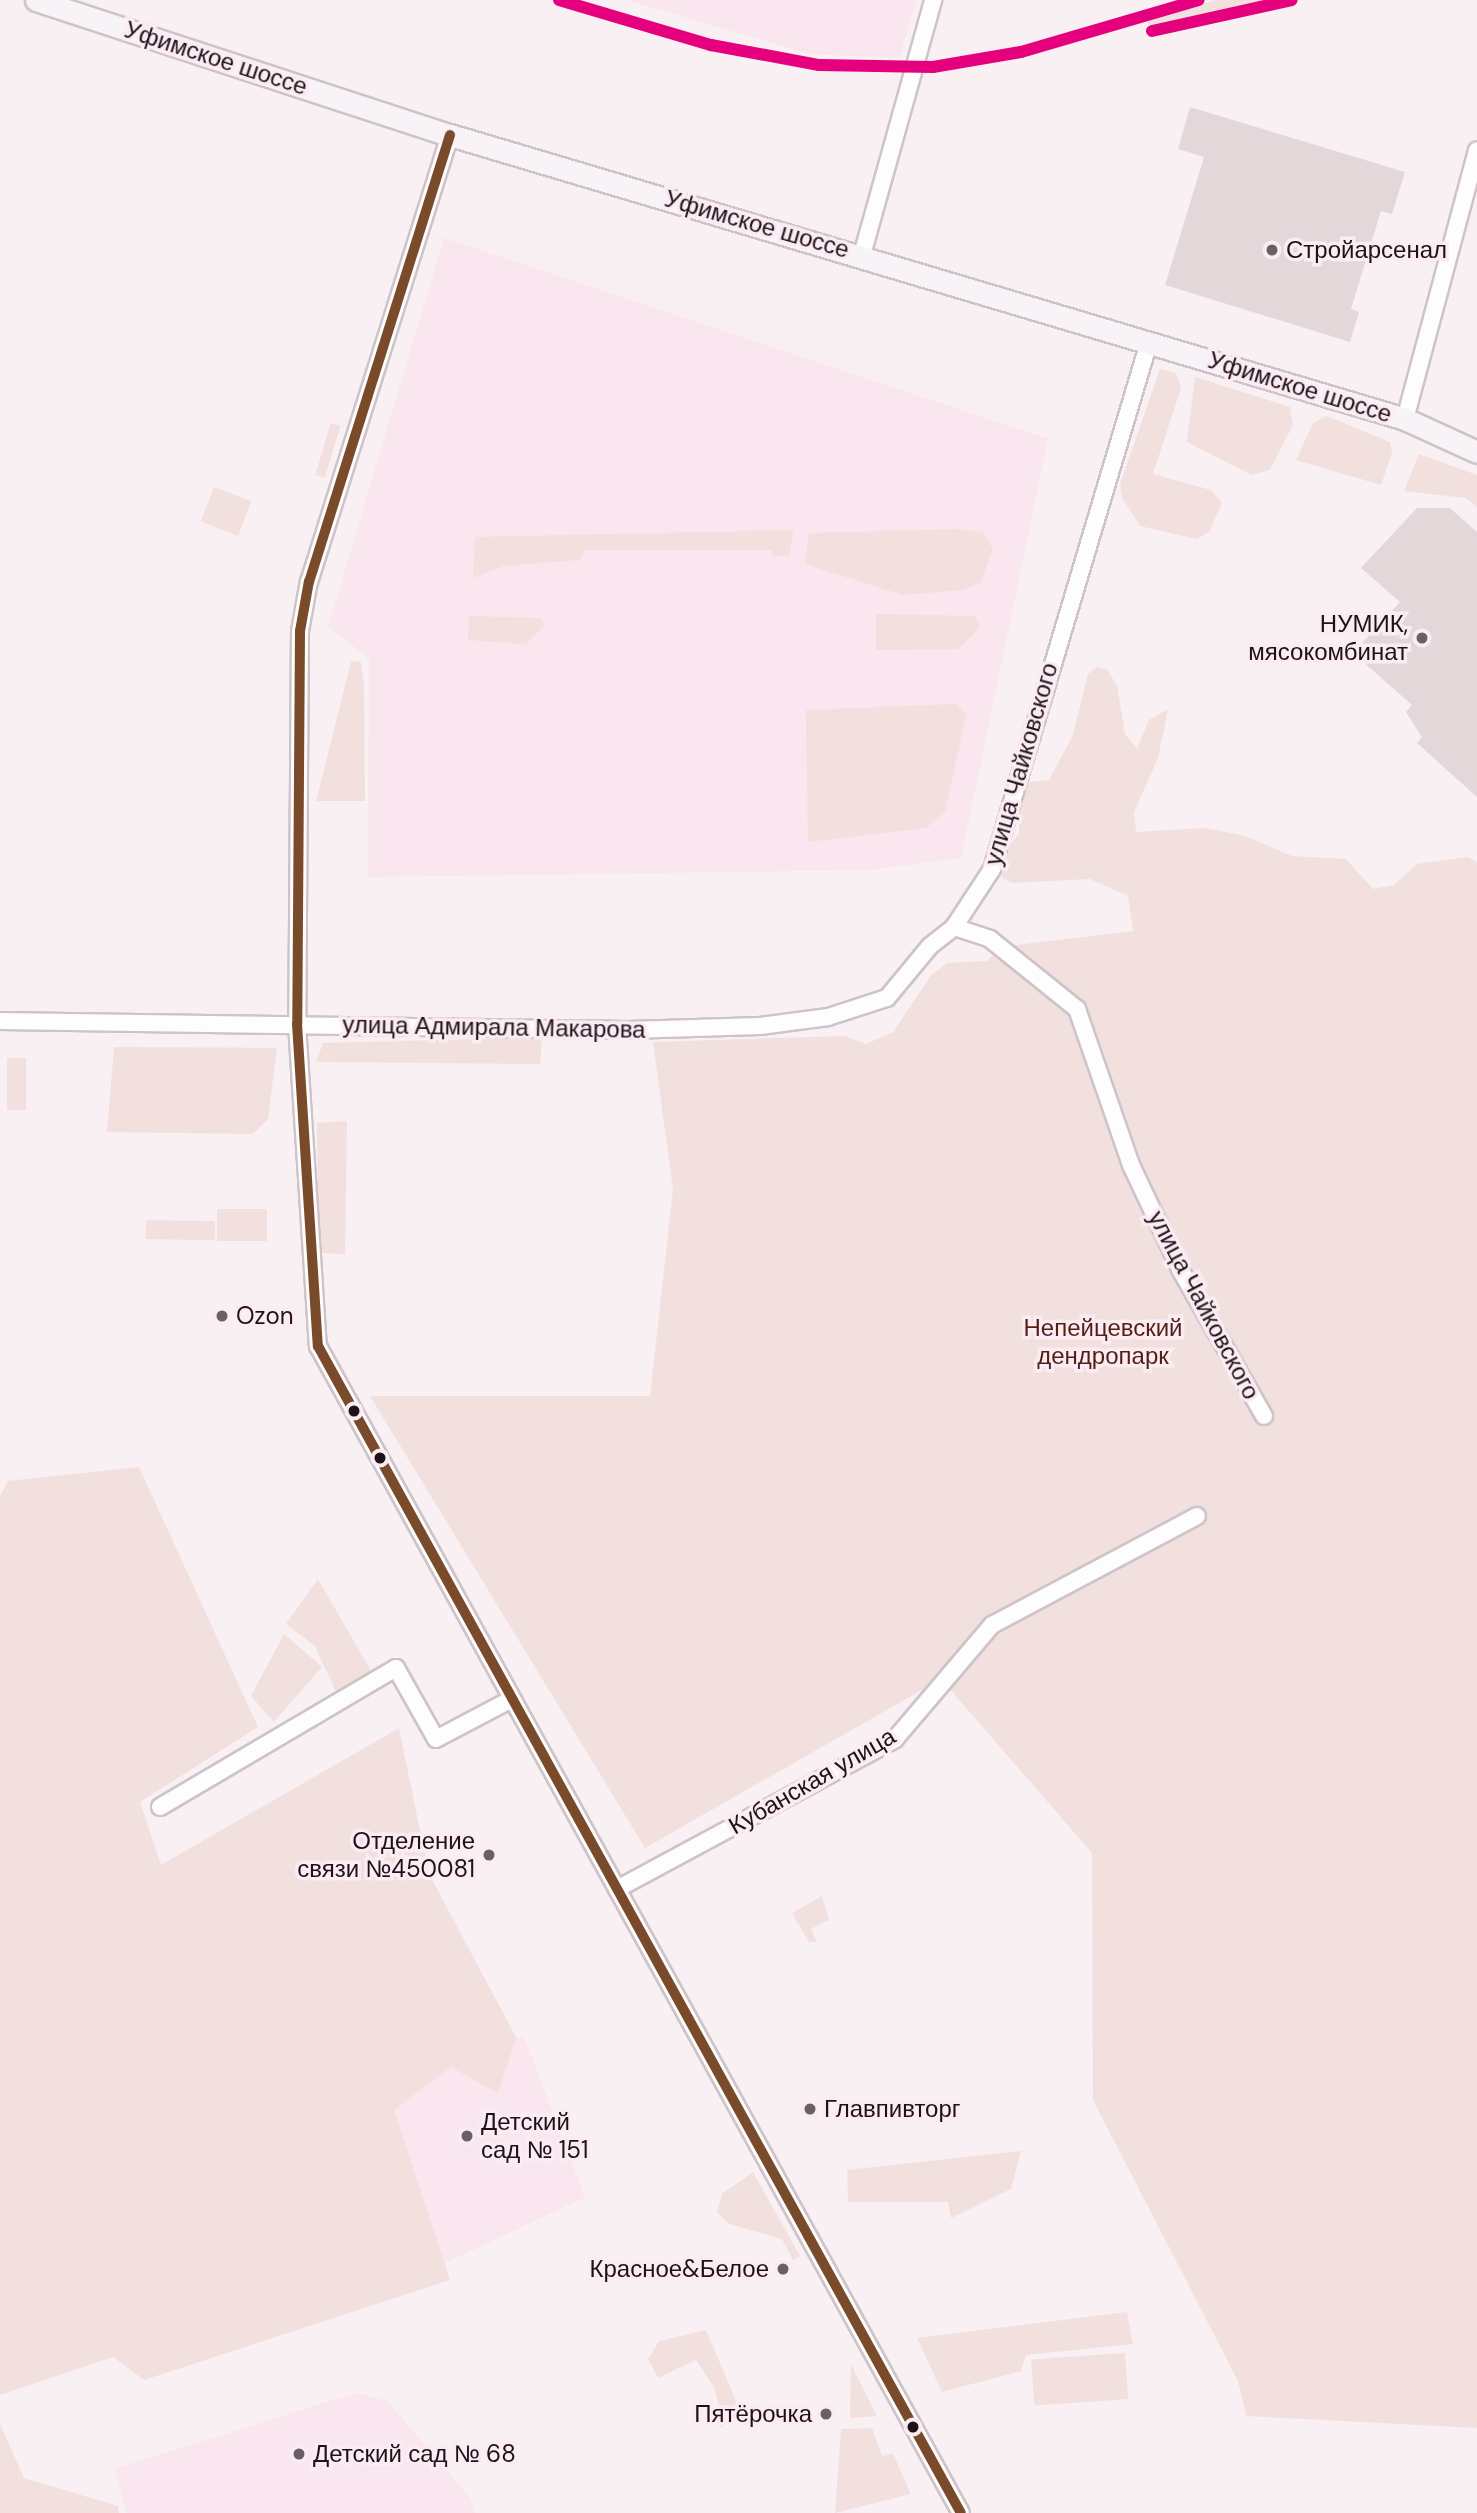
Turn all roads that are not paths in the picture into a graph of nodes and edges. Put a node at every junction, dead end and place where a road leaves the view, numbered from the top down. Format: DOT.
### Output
graph roads {
  1 [pos="36,0"];
  2 [pos="933,0"];
  3 [pos="450,135"];
  4 [pos="1477,150"];
  5 [pos="862,255"];
  6 [pos="1149,341"];
  7 [pos="1405,419"];
  8 [pos="1477,452"];
  9 [pos="954,927"];
  10 [pos="0,1021"];
  11 [pos="298,1024"];
  12 [pos="1264,1416"];
  13 [pos="1197,1516"];
  14 [pos="512,1699"];
  15 [pos="160,1807"];
  16 [pos="617,1889"];
  17 [pos="961,2513"];
  1 -- 3 [label="main road, Уфимское шоссе"];
  2 -- 5 [label="street"];
  3 -- 5 [label="main road, Уфимское шоссе"];
  3 -- 11 [label="street"];
  4 -- 7 [label="street"];
  5 -- 6 [label="main road, Уфимское шоссе"];
  6 -- 7 [label="main road, Уфимское шоссе"];
  6 -- 9 [label="street, улица Чайковского"];
  7 -- 8 [label="main road, Уфимское шоссе"];
  9 -- 11 [label="street, улица Адмирала Макарова"];
  9 -- 12 [label="street, улица Чайковского"];
  10 -- 11 [label="street, улица Адмирала Макарова"];
  11 -- 14 [label="street"];
  13 -- 16 [label="street, Кубанская улица"];
  14 -- 15 [label="street"];
  14 -- 16 [label="street"];
  16 -- 17 [label="street"];
}
